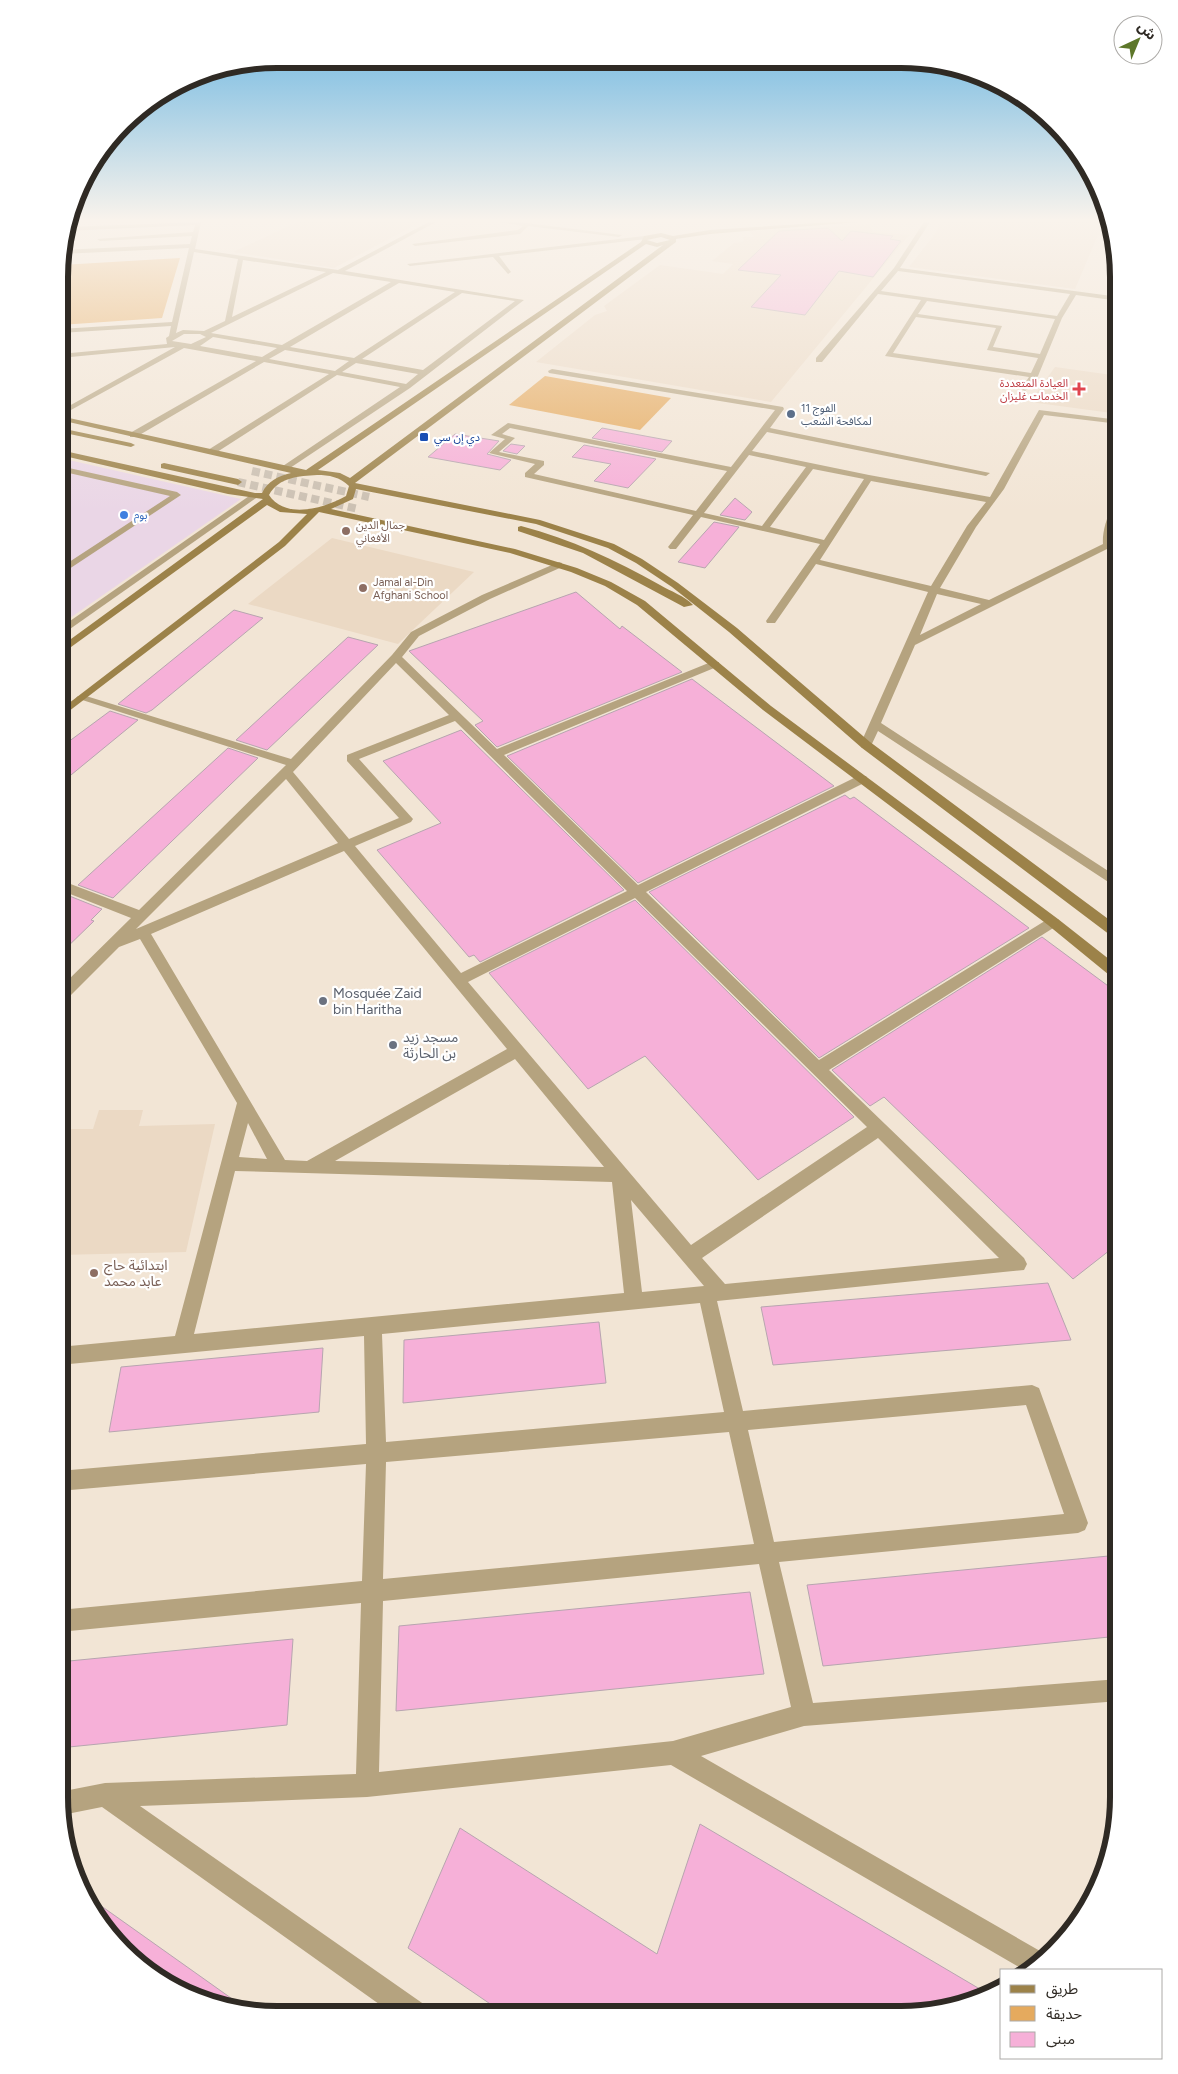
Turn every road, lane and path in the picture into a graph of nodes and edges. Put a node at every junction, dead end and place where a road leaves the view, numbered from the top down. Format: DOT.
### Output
graph roads {
  1 [pos="1059,318"];
  2 [pos="177,319"];
  3 [pos="229,319"];
  4 [pos="235,319"];
  5 [pos="334,319"];
  6 [pos="418,319"];
  7 [pos="496,319"];
  8 [pos="529,319"];
  9 [pos="567,319"];
  10 [pos="853,319"];
  11 [pos="911,319"];
  12 [pos="941,319"];
  13 [pos="228,322"];
  14 [pos="173,324"];
  15 [pos="68,331"];
  16 [pos="207,334"];
  17 [pos="172,335"];
  18 [pos="182,345"];
  19 [pos="284,348"];
  20 [pos="68,355"];
  21 [pos="1043,356"];
  22 [pos="264,360"];
  23 [pos="355,360"];
  24 [pos="818,360"];
  25 [pos="552,371"];
  26 [pos="336,373"];
  27 [pos="425,373"];
  28 [pos="1034,376"];
  29 [pos="406,386"];
  30 [pos="1025,389"];
  31 [pos="68,409"];
  32 [pos="68,420"];
  33 [pos="1110,421"];
  34 [pos="765,429"];
  35 [pos="68,432"];
  36 [pos="133,435"];
  37 [pos="68,445"];
  38 [pos="138,447"];
  39 [pos="212,452"];
  40 [pos="747,452"];
  41 [pos="68,454"];
  42 [pos="129,458"];
  43 [pos="158,464"];
  44 [pos="812,466"];
  45 [pos="284,468"];
  46 [pos="68,470"];
  47 [pos="733,470"];
  48 [pos="306,473"];
  49 [pos="986,474"];
  50 [pos="869,478"];
  51 [pos="238,482"];
  52 [pos="352,484"];
  53 [pos="262,497"];
  54 [pos="369,497"];
  55 [pos="992,500"];
  56 [pos="358,509"];
  57 [pos="319,510"];
  58 [pos="699,514"];
  59 [pos="1110,526"];
  60 [pos="764,529"];
  61 [pos="826,543"];
  62 [pos="1108,544"];
  63 [pos="673,547"];
  64 [pos="814,561"];
  65 [pos="559,565"];
  66 [pos="68,567"];
  67 [pos="934,590"];
  68 [pos="642,603"];
  69 [pos="988,603"];
  70 [pos="771,621"];
  71 [pos="68,627"];
  72 [pos="733,630"];
  73 [pos="911,643"];
  74 [pos="68,646"];
  75 [pos="396,657"];
  76 [pos="715,664"];
  77 [pos="82,698"];
  78 [pos="68,709"];
  79 [pos="457,716"];
  80 [pos="875,724"];
  81 [pos="866,745"];
  82 [pos="496,754"];
  83 [pos="290,768"];
  84 [pos="862,779"];
  85 [pos="346,845"];
  86 [pos="1110,878"];
  87 [pos="68,888"];
  88 [pos="636,892"];
  89 [pos="141,916"];
  90 [pos="1053,922"];
  91 [pos="1110,927"];
  92 [pos="143,932"];
  93 [pos="112,945"];
  94 [pos="1110,968"];
  95 [pos="459,980"];
  96 [pos="68,989"];
  97 [pos="517,1051"];
  98 [pos="818,1069"];
  99 [pos="245,1103"];
  100 [pos="879,1128"];
  101 [pos="229,1164"];
  102 [pos="280,1166"];
  103 [pos="308,1168"];
  104 [pos="620,1175"];
  105 [pos="690,1256"];
  106 [pos="714,1294"];
  107 [pos="634,1302"];
  108 [pos="373,1327"];
  109 [pos="182,1345"];
  110 [pos="68,1355"];
  111 [pos="736,1421"];
  112 [pos="376,1453"];
  113 [pos="68,1480"];
  114 [pos="766,1553"];
  115 [pos="374,1591"];
  116 [pos="68,1620"];
  117 [pos="1110,1691"];
  118 [pos="804,1715"];
  119 [pos="673,1753"];
  120 [pos="367,1785"];
  121 [pos="105,1795"];
  122 [pos="68,1802"];
  123 [pos="1032,1961"];
  124 [pos="406,2007"];
  1 -- 21 [label="street"];
  2 -- 14 [label="street"];
  3 -- 13 [label="street"];
  4 -- 13 [label="street"];
  5 -- 19 [label="street"];
  6 -- 23 [label="street"];
  7 -- 27 [label="street"];
  8 -- 48 [label="main road"];
  9 -- 52 [label="main road"];
  10 -- 24 [label="street"];
  11 -- 28 [label="street"];
  12 -- 21 [label="street"];
  13 -- 16 [label="street"];
  14 -- 15 [label="street"];
  14 -- 17 [label="street"];
  16 -- 17 [label="street"];
  16 -- 18 [label="street"];
  16 -- 19 [label="street"];
  17 -- 18 [label="street"];
  18 -- 20 [label="street"];
  18 -- 22 [label="street"];
  18 -- 31 [label="street"];
  19 -- 22 [label="street"];
  19 -- 23 [label="street"];
  21 -- 28 [label="street"];
  22 -- 26 [label="street"];
  22 -- 36 [label="street"];
  23 -- 26 [label="street"];
  23 -- 27 [label="street"];
  25 -- 34 [label="street"];
  26 -- 29 [label="street"];
  26 -- 39 [label="street"];
  27 -- 29 [label="street"];
  28 -- 30 [label="street"];
  29 -- 45 [label="street"];
  32 -- 36 [label="main road"];
  33 -- 55 [label="street"];
  34 -- 40 [label="street"];
  34 -- 49 [label="street"];
  35 -- 38 [label="main road"];
  36 -- 39 [label="main road"];
  37 -- 42 [label="main road"];
  39 -- 45 [label="main road"];
  40 -- 44 [label="street"];
  40 -- 47 [label="street"];
  41 -- 53 [label="main road"];
  43 -- 51 [label="main road"];
  44 -- 50 [label="street"];
  44 -- 60 [label="street"];
  45 -- 48 [label="main road"];
  46 -- 66 [label="street"];
  47 -- 58 [label="street"];
  47 -- 58 [label="street"];
  48 -- 52 [label="main road"];
  48 -- 53 [label="main road"];
  50 -- 55 [label="street"];
  50 -- 61 [label="street"];
  52 -- 57 [label="main road"];
  52 -- 72 [label="main road"];
  53 -- 57 [label="main road"];
  53 -- 71 [label="street"];
  53 -- 74 [label="main road"];
  54 -- 72 [label="main road"];
  55 -- 67 [label="street"];
  56 -- 68 [label="main road"];
  57 -- 65 [label="main road"];
  57 -- 77 [label="main road"];
  58 -- 60 [label="street"];
  58 -- 63 [label="street"];
  59 -- 62 [label="street"];
  60 -- 61 [label="street"];
  61 -- 64 [label="street"];
  62 -- 69 [label="street"];
  64 -- 67 [label="street"];
  64 -- 70 [label="street"];
  65 -- 68 [label="main road"];
  65 -- 75 [label="street"];
  67 -- 69 [label="street"];
  67 -- 73 [label="street"];
  68 -- 76 [label="main road"];
  69 -- 73 [label="street"];
  72 -- 81 [label="main road"];
  73 -- 80 [label="street"];
  75 -- 79 [label="street"];
  75 -- 83 [label="street"];
  76 -- 82 [label="street"];
  76 -- 84 [label="main road"];
  77 -- 78 [label="main road"];
  77 -- 83 [label="street"];
  79 -- 82 [label="street"];
  79 -- 85 [label="street"];
  80 -- 81 [label="street"];
  80 -- 86 [label="street"];
  81 -- 91 [label="main road"];
  82 -- 88 [label="street"];
  83 -- 85 [label="street"];
  83 -- 89 [label="street"];
  84 -- 88 [label="street"];
  84 -- 90 [label="main road"];
  85 -- 92 [label="street"];
  85 -- 95 [label="street"];
  87 -- 89 [label="street"];
  88 -- 95 [label="street"];
  88 -- 98 [label="street"];
  89 -- 93 [label="street"];
  90 -- 94 [label="main road"];
  90 -- 98 [label="street"];
  92 -- 93 [label="street"];
  92 -- 99 [label="street"];
  93 -- 96 [label="street"];
  95 -- 97 [label="street"];
  97 -- 103 [label="street"];
  97 -- 104 [label="street"];
  98 -- 100 [label="street"];
  99 -- 101 [label="street"];
  99 -- 102 [label="street"];
  100 -- 105 [label="street"];
  100 -- 106 [label="street"];
  101 -- 102 [label="street"];
  101 -- 109 [label="street"];
  102 -- 103 [label="street"];
  103 -- 104 [label="street"];
  104 -- 105 [label="street"];
  104 -- 107 [label="street"];
  105 -- 106 [label="street"];
  106 -- 107 [label="street"];
  106 -- 111 [label="street"];
  107 -- 108 [label="street"];
  108 -- 109 [label="street"];
  108 -- 112 [label="street"];
  109 -- 110 [label="street"];
  111 -- 112 [label="street"];
  111 -- 114 [label="street"];
  111 -- 114 [label="street"];
  112 -- 113 [label="street"];
  112 -- 115 [label="street"];
  114 -- 115 [label="street"];
  114 -- 118 [label="street"];
  115 -- 116 [label="street"];
  115 -- 120 [label="street"];
  117 -- 118 [label="street"];
  118 -- 119 [label="street"];
  119 -- 120 [label="street"];
  119 -- 123 [label="street"];
  120 -- 121 [label="street"];
  121 -- 122 [label="street"];
  121 -- 124 [label="street"];
}
